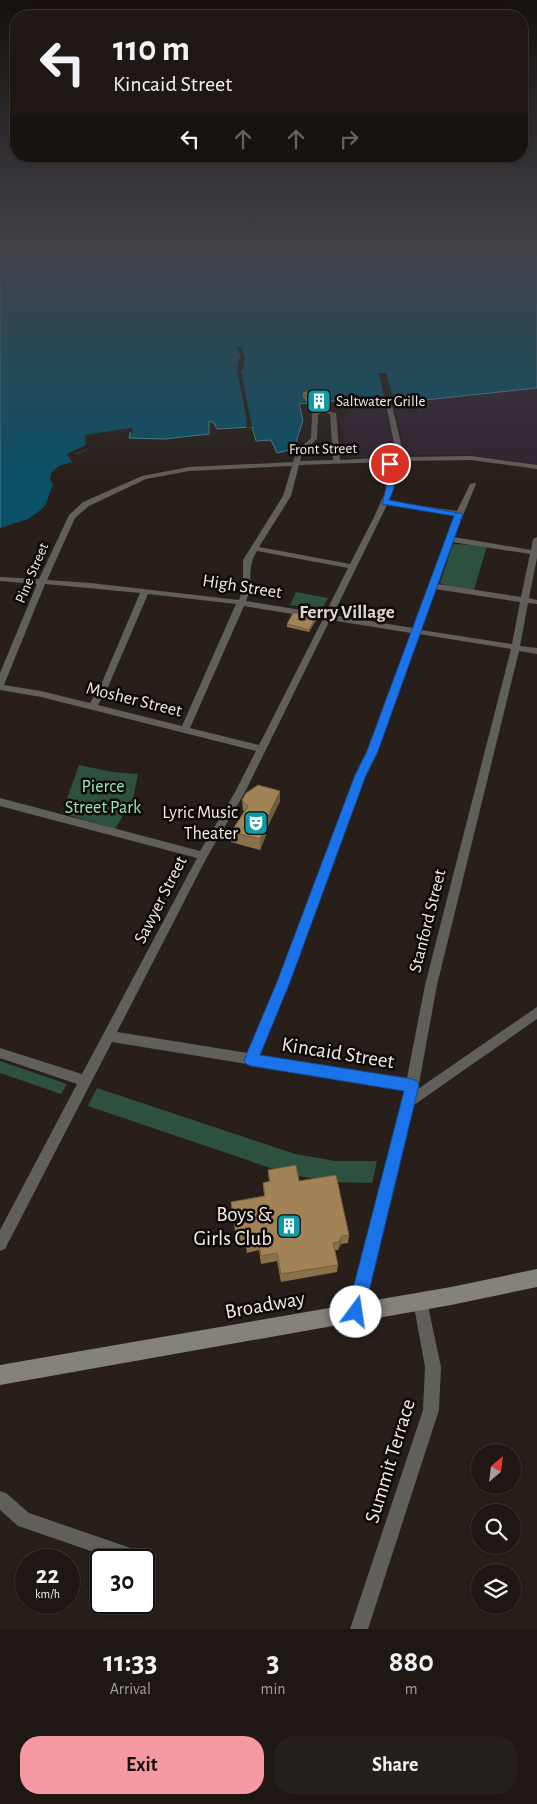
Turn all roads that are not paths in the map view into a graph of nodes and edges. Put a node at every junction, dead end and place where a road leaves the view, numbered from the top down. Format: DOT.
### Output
graph roads {
  1 [pos="389,405"];
  2 [pos="389,460"];
  3 [pos="401,460"];
  4 [pos="337,462"];
  5 [pos="297,463"];
  6 [pos="537,467"];
  7 [pos="473,484"];
  8 [pos="112,492"];
  9 [pos="384,502"];
  10 [pos="459,514"];
  11 [pos="450,539"];
  12 [pos="537,539"];
  13 [pos="255,548"];
  14 [pos="536,552"];
  15 [pos="353,567"];
  16 [pos="0,578"];
  17 [pos="43,581"];
  18 [pos="433,586"];
  19 [pos="145,591"];
  20 [pos="525,600"];
  21 [pos="242,602"];
  22 [pos="537,602"];
  23 [pos="328,617"];
  24 [pos="415,631"];
  25 [pos="515,647"];
  26 [pos="537,651"];
  27 [pos="0,685"];
  28 [pos="93,707"];
  29 [pos="185,730"];
  30 [pos="260,748"];
  31 [pos="0,802"];
  32 [pos="204,856"];
  33 [pos="537,1012"];
  34 [pos="110,1036"];
  35 [pos="0,1052"];
  36 [pos="251,1060"];
  37 [pos="85,1081"];
  38 [pos="412,1085"];
  39 [pos="409,1102"];
  40 [pos="2,1236"];
  41 [pos="537,1278"];
  42 [pos="420,1301"];
  43 [pos="356,1312"];
  44 [pos="0,1375"];
  45 [pos="0,1499"];
  46 [pos="110,1549"];
  47 [pos="359,1629"];
  1 -- 3 [label="street"];
  2 -- 3 [label="street, Front Street"];
  2 -- 4 [label="street, Front Street"];
  2 -- 9 [label="street, Sawyer Street"];
  3 -- 6 [label="street, Front Street"];
  4 -- 5 [label="street, Front Street"];
  4 -- 5 [label="street"];
  5 -- 8 [label="street, Front Street"];
  5 -- 13 [label="street"];
  7 -- 10 [label="street"];
  8 -- 17 [label="street, Pine Street"];
  9 -- 10 [label="street"];
  9 -- 15 [label="street, Sawyer Street"];
  10 -- 11 [label="street"];
  11 -- 14 [label="street"];
  11 -- 18 [label="street"];
  12 -- 14 [label="street, Stanford Street"];
  13 -- 15 [label="street"];
  13 -- 21 [label="street"];
  14 -- 20 [label="street, Stanford Street"];
  15 -- 23 [label="street, Sawyer Street"];
  16 -- 17 [label="street, High Street"];
  17 -- 19 [label="street, High Street"];
  17 -- 27 [label="street, Pine Street"];
  18 -- 20 [label="street"];
  18 -- 24 [label="street"];
  19 -- 21 [label="street, High Street"];
  19 -- 28 [label="street"];
  20 -- 22 [label="street"];
  20 -- 25 [label="street, Stanford Street"];
  21 -- 23 [label="street, High Street"];
  21 -- 29 [label="street"];
  23 -- 24 [label="street, High Street"];
  23 -- 30 [label="street, Sawyer Street"];
  24 -- 25 [label="street, High Street"];
  24 -- 36 [label="street"];
  25 -- 26 [label="street, High Street"];
  25 -- 38 [label="street, Stanford Street"];
  27 -- 28 [label="street, Mosher Street"];
  28 -- 29 [label="street, Mosher Street"];
  29 -- 30 [label="street, Mosher Street"];
  30 -- 32 [label="street, Sawyer Street"];
  31 -- 32 [label="street"];
  32 -- 34 [label="street, Sawyer Street"];
  33 -- 39 [label="street"];
  34 -- 36 [label="street, Kincaid Street"];
  34 -- 37 [label="street, Sawyer Street"];
  35 -- 37 [label="street"];
  36 -- 38 [label="street, Kincaid Street"];
  37 -- 40 [label="street, Sawyer Street"];
  38 -- 39 [label="street, Stanford Street"];
  39 -- 43 [label="street, Stanford Street"];
  41 -- 42 [label="main road, Broadway"];
  42 -- 43 [label="main road, Broadway"];
  42 -- 47 [label="street, Summit Terrace"];
  43 -- 44 [label="main road, Broadway"];
  45 -- 46 [label="street"];
}
